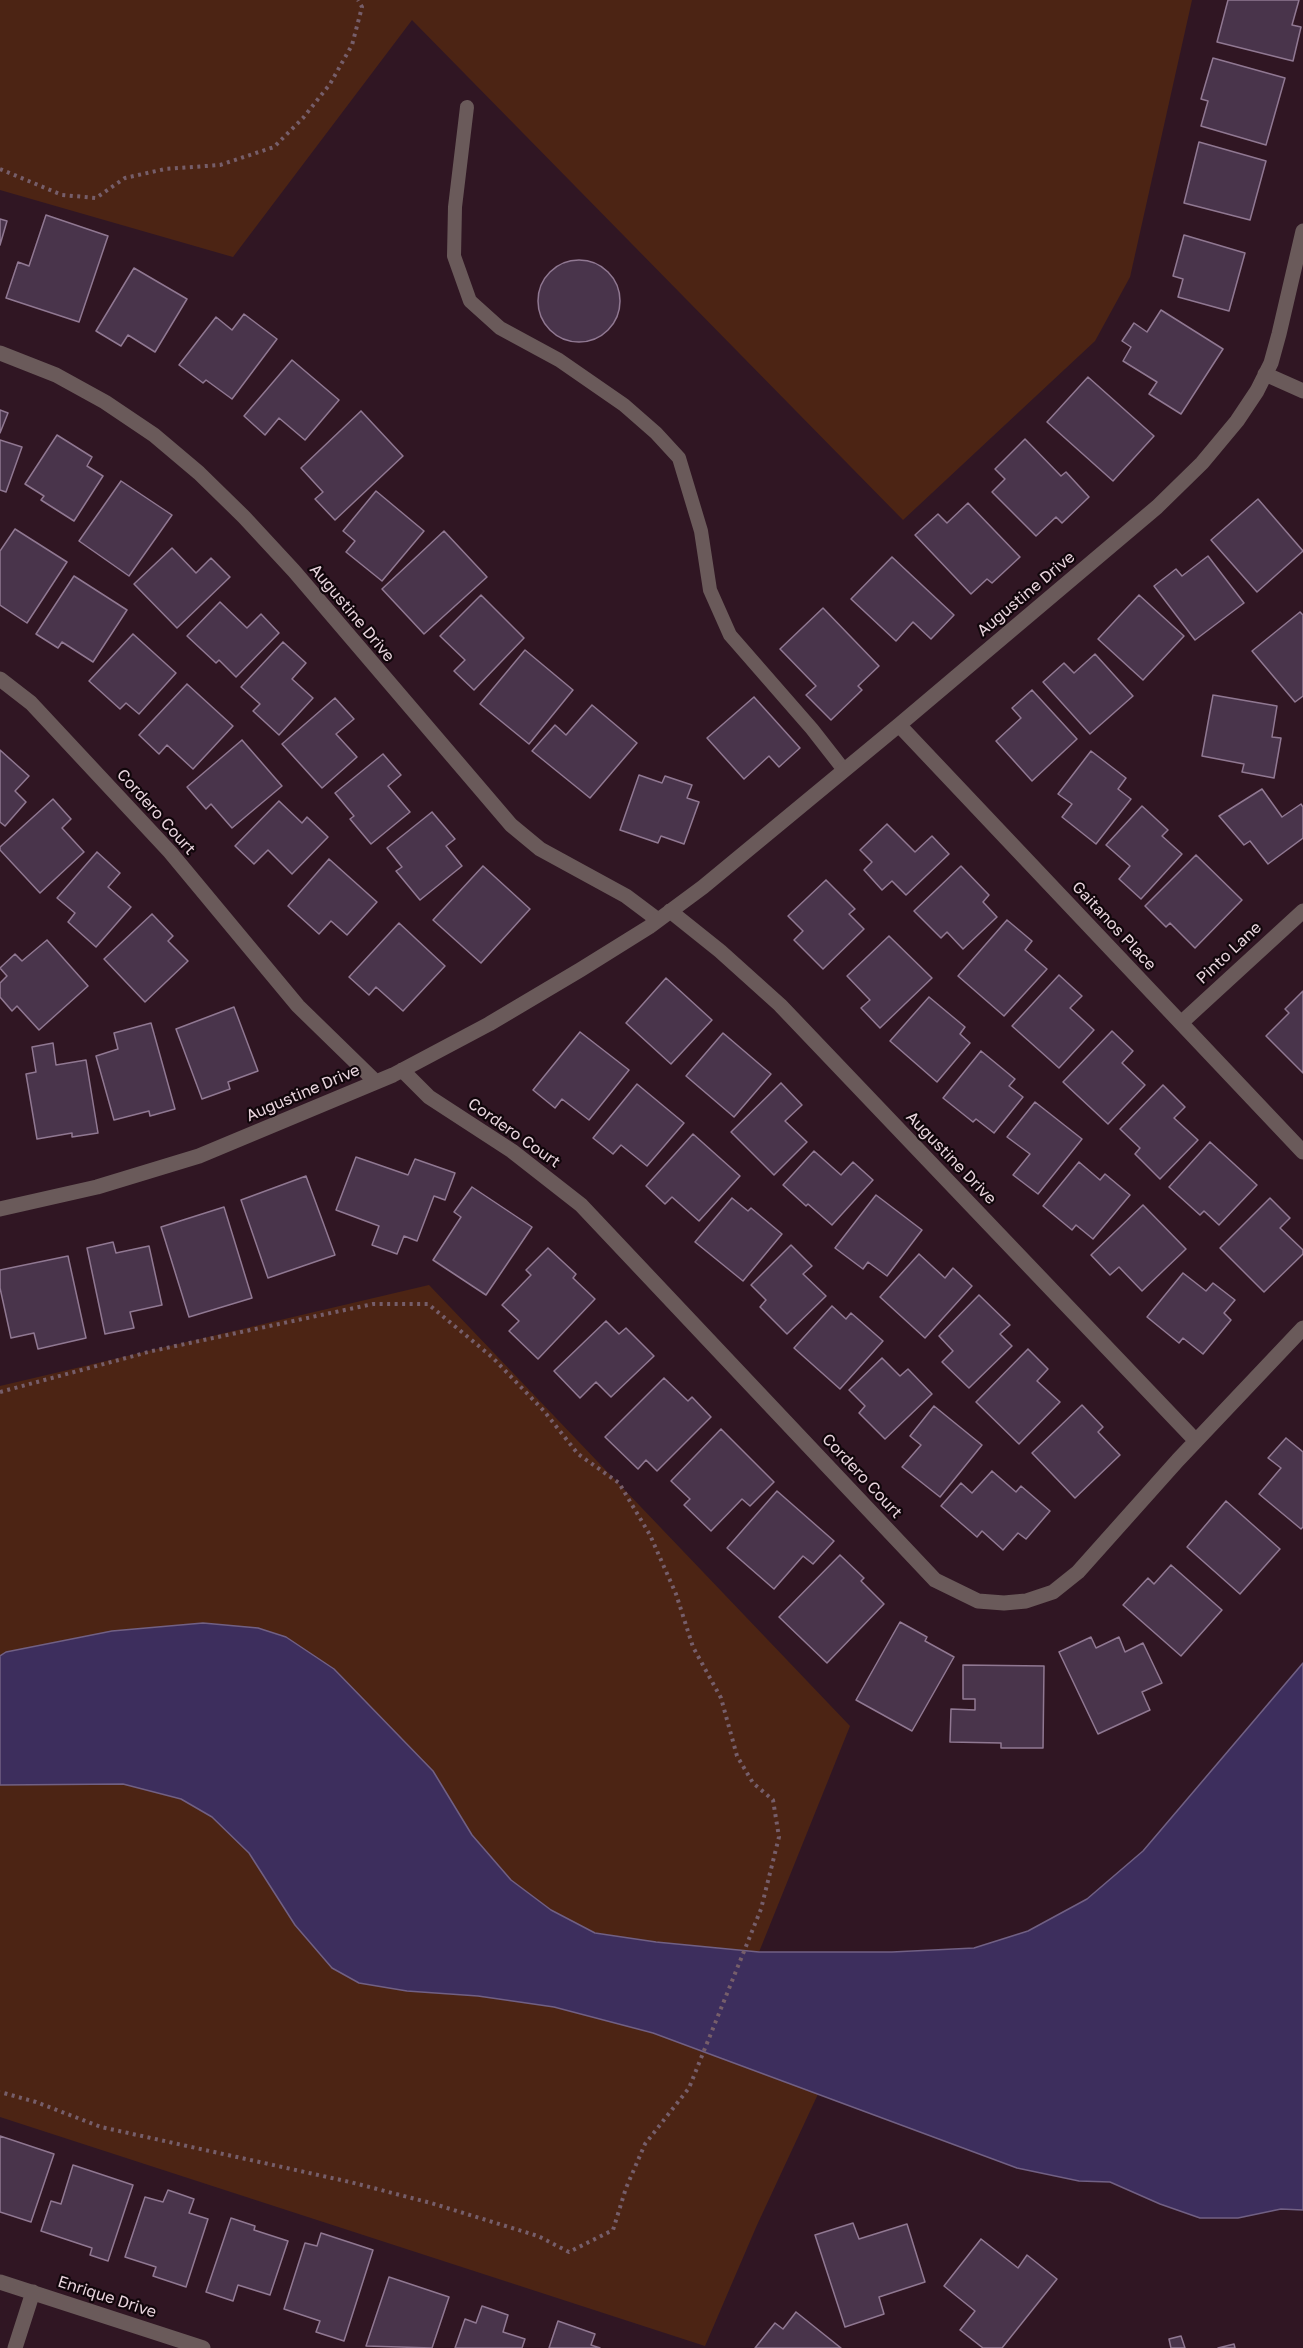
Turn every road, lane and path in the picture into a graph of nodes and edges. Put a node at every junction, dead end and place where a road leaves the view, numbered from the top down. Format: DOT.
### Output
graph roads {
  1 [pos="358,0"];
  2 [pos="467,107"];
  3 [pos="0,170"];
  4 [pos="1303,231"];
  5 [pos="0,352"];
  6 [pos="1265,374"];
  7 [pos="1303,391"];
  8 [pos="0,679"];
  9 [pos="899,725"];
  10 [pos="844,770"];
  11 [pos="1303,911"];
  12 [pos="664,916"];
  13 [pos="1181,1023"];
  14 [pos="402,1070"];
  15 [pos="376,1082"];
  16 [pos="1303,1152"];
  17 [pos="0,1209"];
  18 [pos="1303,1328"];
  19 [pos="0,1392"];
  20 [pos="1196,1441"];
  21 [pos="0,2092"];
  22 [pos="0,2282"];
  23 [pos="33,2292"];
  24 [pos="15,2348"];
  25 [pos="203,2348"];
  1 -- 3 [label="path"];
  2 -- 10 [label="lane"];
  4 -- 6 [label="street, Augustine Drive"];
  5 -- 12 [label="street, Augustine Drive"];
  6 -- 7 [label="street"];
  6 -- 9 [label="street, Augustine Drive"];
  8 -- 15 [label="street, Cordero Court"];
  9 -- 10 [label="street, Augustine Drive"];
  9 -- 13 [label="street, Gaitanos Place"];
  10 -- 12 [label="street, Augustine Drive"];
  11 -- 13 [label="street, Pinto Lane"];
  12 -- 14 [label="street, Augustine Drive"];
  12 -- 20 [label="street, Augustine Drive"];
  13 -- 16 [label="street, Gaitanos Place"];
  14 -- 15 [label="street, Augustine Drive"];
  14 -- 20 [label="street, Cordero Court"];
  15 -- 17 [label="street, Augustine Drive"];
  18 -- 20 [label="street, Cordero Court"];
  19 -- 21 [label="path"];
  22 -- 23 [label="street, Enrique Drive"];
  23 -- 24 [label="street"];
  23 -- 25 [label="street, Enrique Drive"];
}
